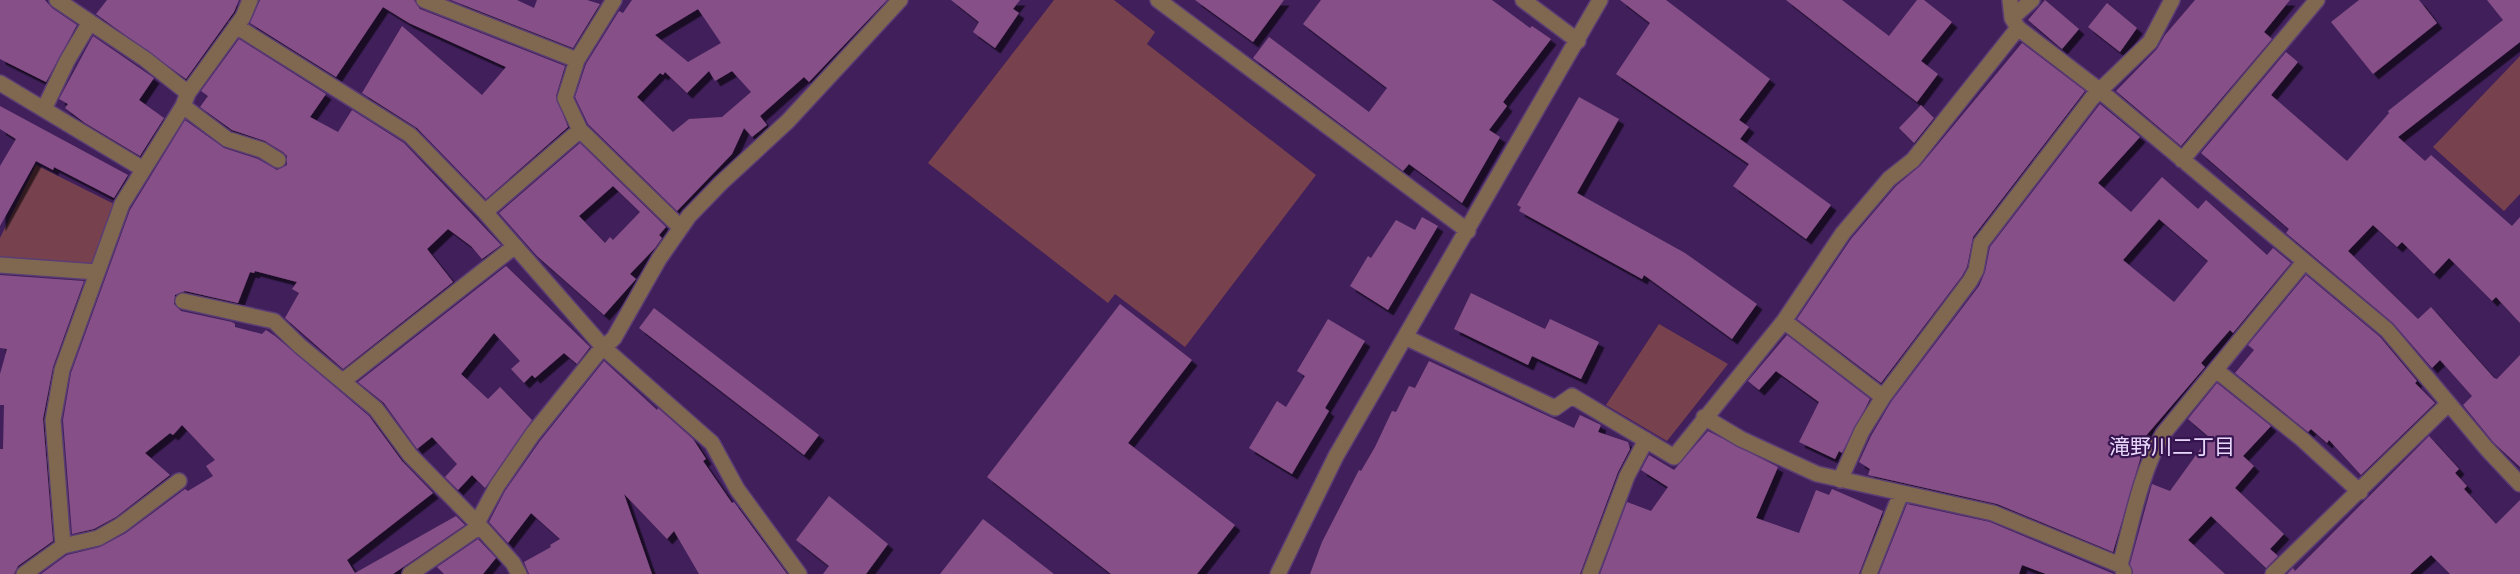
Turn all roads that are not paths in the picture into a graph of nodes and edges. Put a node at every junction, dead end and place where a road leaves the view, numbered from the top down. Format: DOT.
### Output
graph roads {
  1 [pos="57,0"];
  2 [pos="250,0"];
  3 [pos="424,0"];
  4 [pos="614,0"];
  5 [pos="1158,0"];
  6 [pos="1523,0"];
  7 [pos="1600,0"];
  8 [pos="2010,0"];
  9 [pos="2032,0"];
  10 [pos="2172,0"];
  11 [pos="2317,0"];
  12 [pos="896,1"];
  13 [pos="90,22"];
  14 [pos="2015,23"];
  15 [pos="236,26"];
  16 [pos="1578,41"];
  17 [pos="577,60"];
  18 [pos="0,83"];
  19 [pos="2099,90"];
  20 [pos="185,100"];
  21 [pos="44,109"];
  22 [pos="580,130"];
  23 [pos="278,160"];
  24 [pos="2182,160"];
  25 [pos="143,169"];
  26 [pos="486,212"];
  27 [pos="681,227"];
  28 [pos="1468,231"];
  29 [pos="515,246"];
  30 [pos="2304,262"];
  31 [pos="0,265"];
  32 [pos="97,272"];
  33 [pos="183,301"];
  34 [pos="1784,321"];
  35 [pos="1405,337"];
  36 [pos="604,348"];
  37 [pos="2216,370"];
  38 [pos="343,381"];
  39 [pos="1883,397"];
  40 [pos="2448,404"];
  41 [pos="1704,417"];
  42 [pos="1646,440"];
  43 [pos="1840,480"];
  44 [pos="179,481"];
  45 [pos="2520,484"];
  46 [pos="2360,492"];
  47 [pos="1901,493"];
  48 [pos="479,524"];
  49 [pos="63,546"];
  50 [pos="2122,570"];
  51 [pos="24,574"];
  52 [pos="410,574"];
  53 [pos="519,574"];
  54 [pos="799,574"];
  55 [pos="1278,574"];
  56 [pos="1590,574"];
  57 [pos="1869,574"];
  58 [pos="2273,574"];
  1 -- 13 [label="street"];
  2 -- 15 [label="street"];
  3 -- 17 [label="street"];
  4 -- 17 [label="street"];
  5 -- 28 [label="street"];
  6 -- 16 [label="street"];
  7 -- 16 [label="street"];
  8 -- 14 [label="street"];
  9 -- 14 [label="street"];
  10 -- 19 [label="street"];
  11 -- 24 [label="street"];
  12 -- 27 [label="street"];
  13 -- 20 [label="street"];
  13 -- 21 [label="street"];
  14 -- 19 [label="street"];
  14 -- 34 [label="street"];
  15 -- 20 [label="street"];
  15 -- 26 [label="street"];
  16 -- 28 [label="street"];
  17 -- 22 [label="street"];
  18 -- 21 [label="street"];
  19 -- 24 [label="street"];
  19 -- 39 [label="street"];
  20 -- 23 [label="street"];
  20 -- 25 [label="street"];
  21 -- 25 [label="street"];
  22 -- 26 [label="street"];
  22 -- 27 [label="street"];
  24 -- 30 [label="street"];
  25 -- 32 [label="street"];
  26 -- 29 [label="street"];
  27 -- 36 [label="street"];
  28 -- 35 [label="street"];
  29 -- 36 [label="street"];
  29 -- 38 [label="street"];
  30 -- 37 [label="street"];
  30 -- 40 [label="street"];
  31 -- 32 [label="street"];
  32 -- 49 [label="street"];
  33 -- 38 [label="street"];
  34 -- 39 [label="street"];
  34 -- 41 [label="street"];
  35 -- 42 [label="street"];
  35 -- 55 [label="street"];
  36 -- 48 [label="street"];
  36 -- 54 [label="street"];
  37 -- 46 [label="street"];
  37 -- 50 [label="street"];
  38 -- 48 [label="street"];
  39 -- 43 [label="street"];
  40 -- 45 [label="street"];
  40 -- 46 [label="street"];
  41 -- 42 [label="street"];
  41 -- 43 [label="street"];
  42 -- 56 [label="street"];
  43 -- 47 [label="street"];
  44 -- 49 [label="street"];
  46 -- 58 [label="street"];
  47 -- 50 [label="street"];
  47 -- 57 [label="street"];
  48 -- 52 [label="street"];
  48 -- 53 [label="street"];
  49 -- 51 [label="street"];
}
